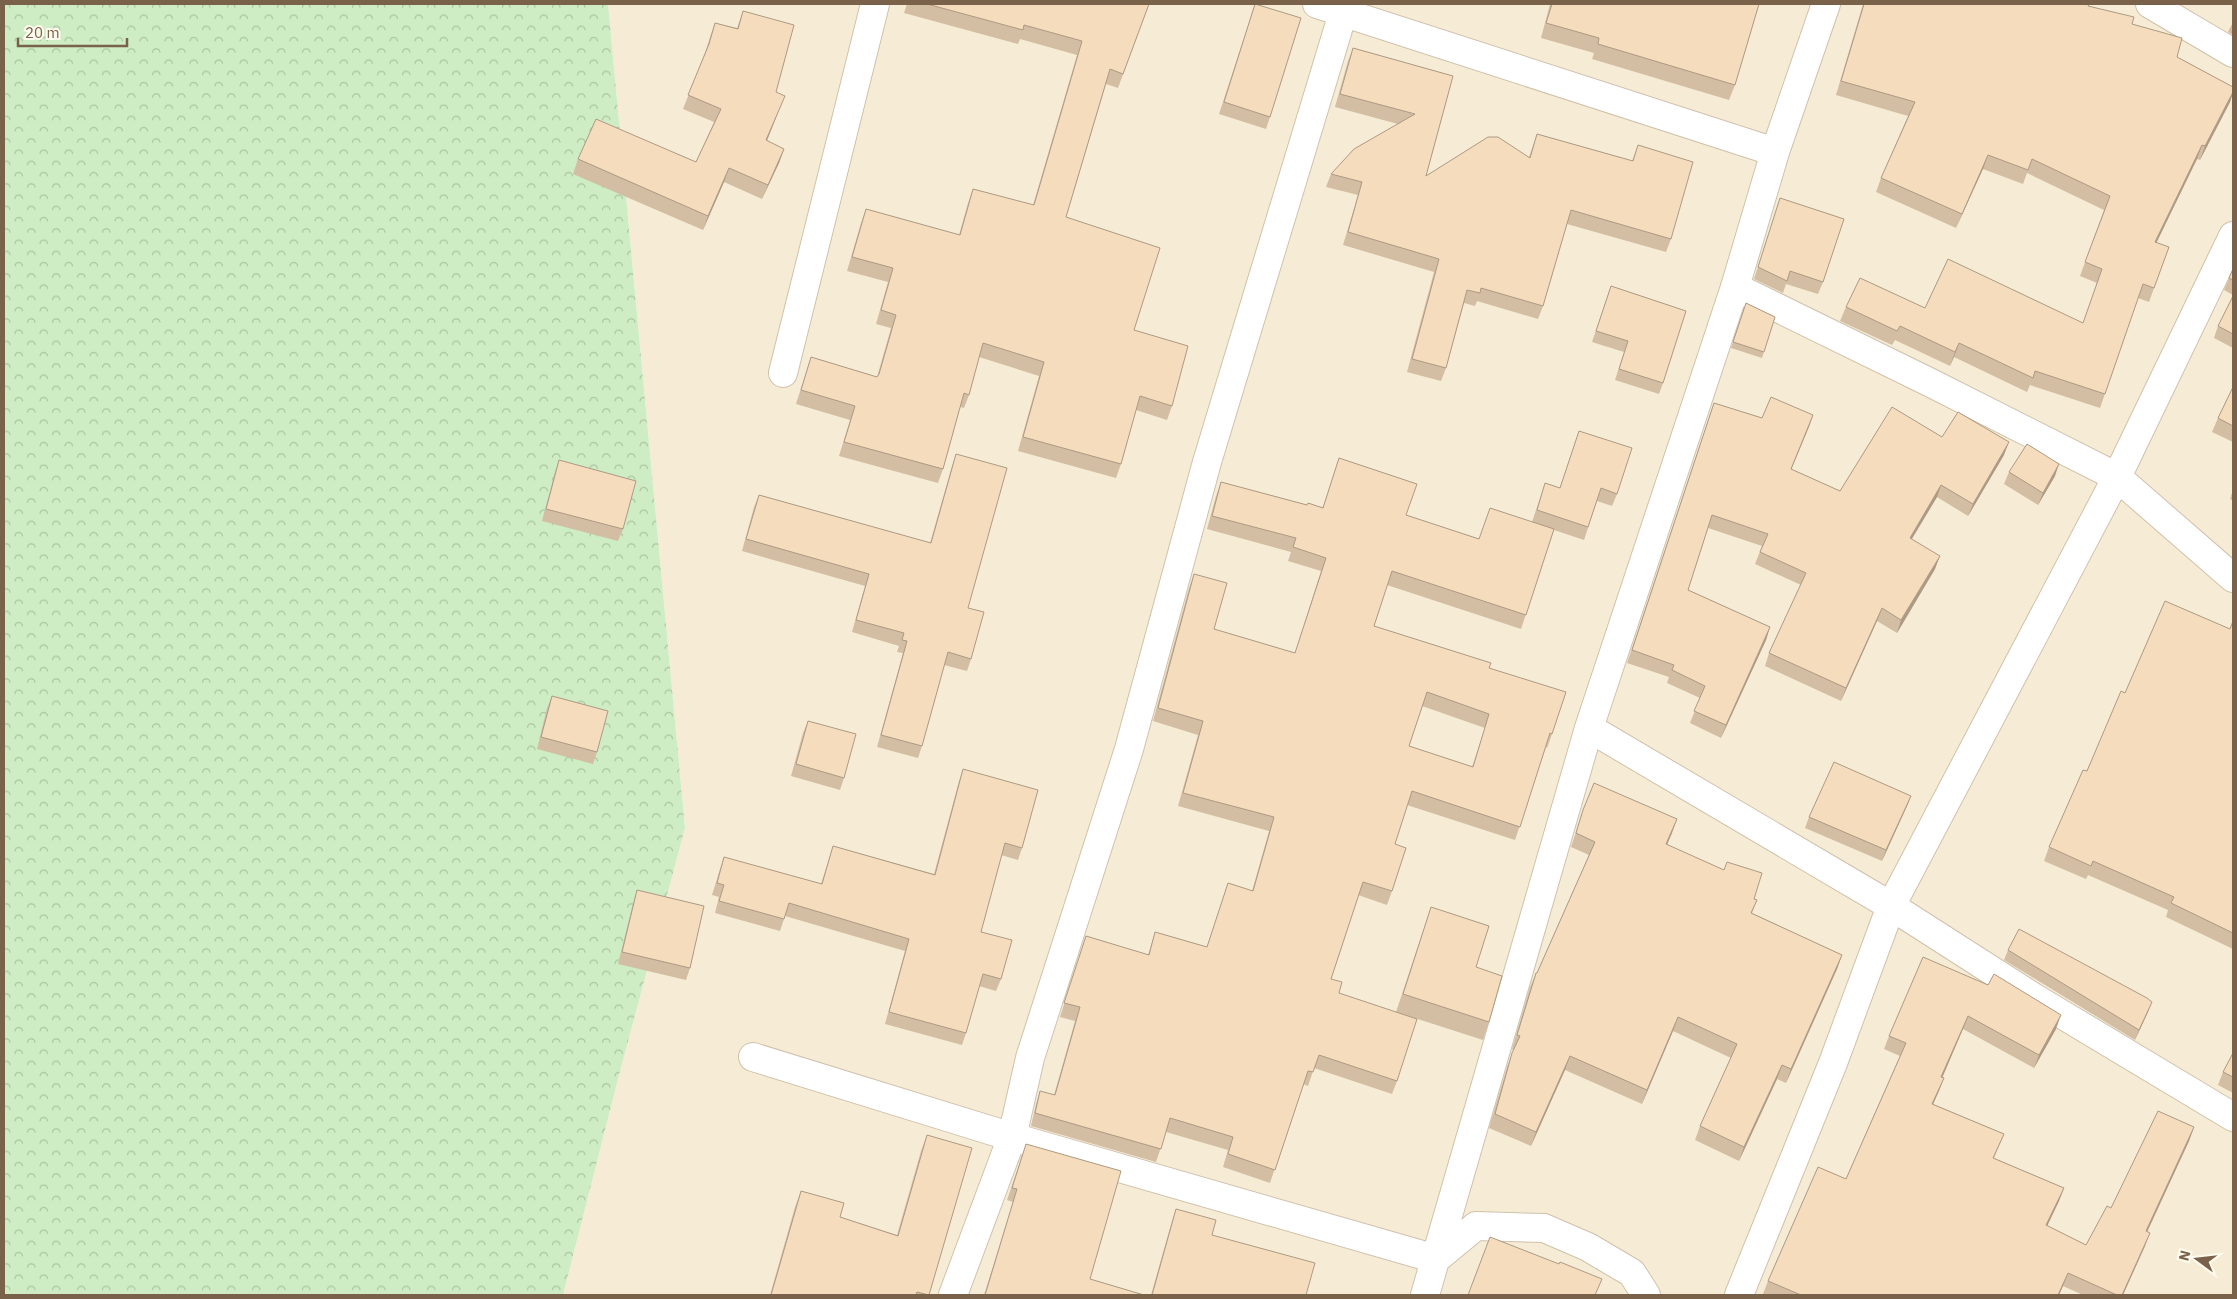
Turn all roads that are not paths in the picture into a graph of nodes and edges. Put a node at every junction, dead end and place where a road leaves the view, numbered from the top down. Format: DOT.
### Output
graph roads {
  1 [pos="875,4"];
  2 [pos="1317,4"];
  3 [pos="1826,4"];
  4 [pos="2150,4"];
  5 [pos="1343,13"];
  6 [pos="2233,53"];
  7 [pos="1774,152"];
  8 [pos="2233,236"];
  9 [pos="1735,287"];
  10 [pos="783,373"];
  11 [pos="2116,477"];
  12 [pos="2233,578"];
  13 [pos="1589,728"];
  14 [pos="1891,906"];
  15 [pos="753,1057"];
  16 [pos="2233,1118"];
  17 [pos="1012,1136"];
  18 [pos="1436,1259"];
  19 [pos="953,1295"];
  20 [pos="1425,1295"];
  21 [pos="1646,1295"];
  22 [pos="1739,1295"];
  1 -- 10 [label="street"];
  2 -- 5 [label="street"];
  3 -- 7 [label="street"];
  4 -- 6 [label="street"];
  5 -- 7 [label="street"];
  5 -- 17 [label="street"];
  7 -- 9 [label="street"];
  8 -- 11 [label="street"];
  9 -- 11 [label="street"];
  9 -- 13 [label="street"];
  11 -- 12 [label="street"];
  11 -- 14 [label="street"];
  13 -- 14 [label="street"];
  13 -- 18 [label="street"];
  14 -- 16 [label="street"];
  14 -- 22 [label="street"];
  15 -- 17 [label="street"];
  17 -- 18 [label="street"];
  17 -- 19 [label="street"];
  18 -- 20 [label="street"];
  18 -- 21 [label="street"];
}
